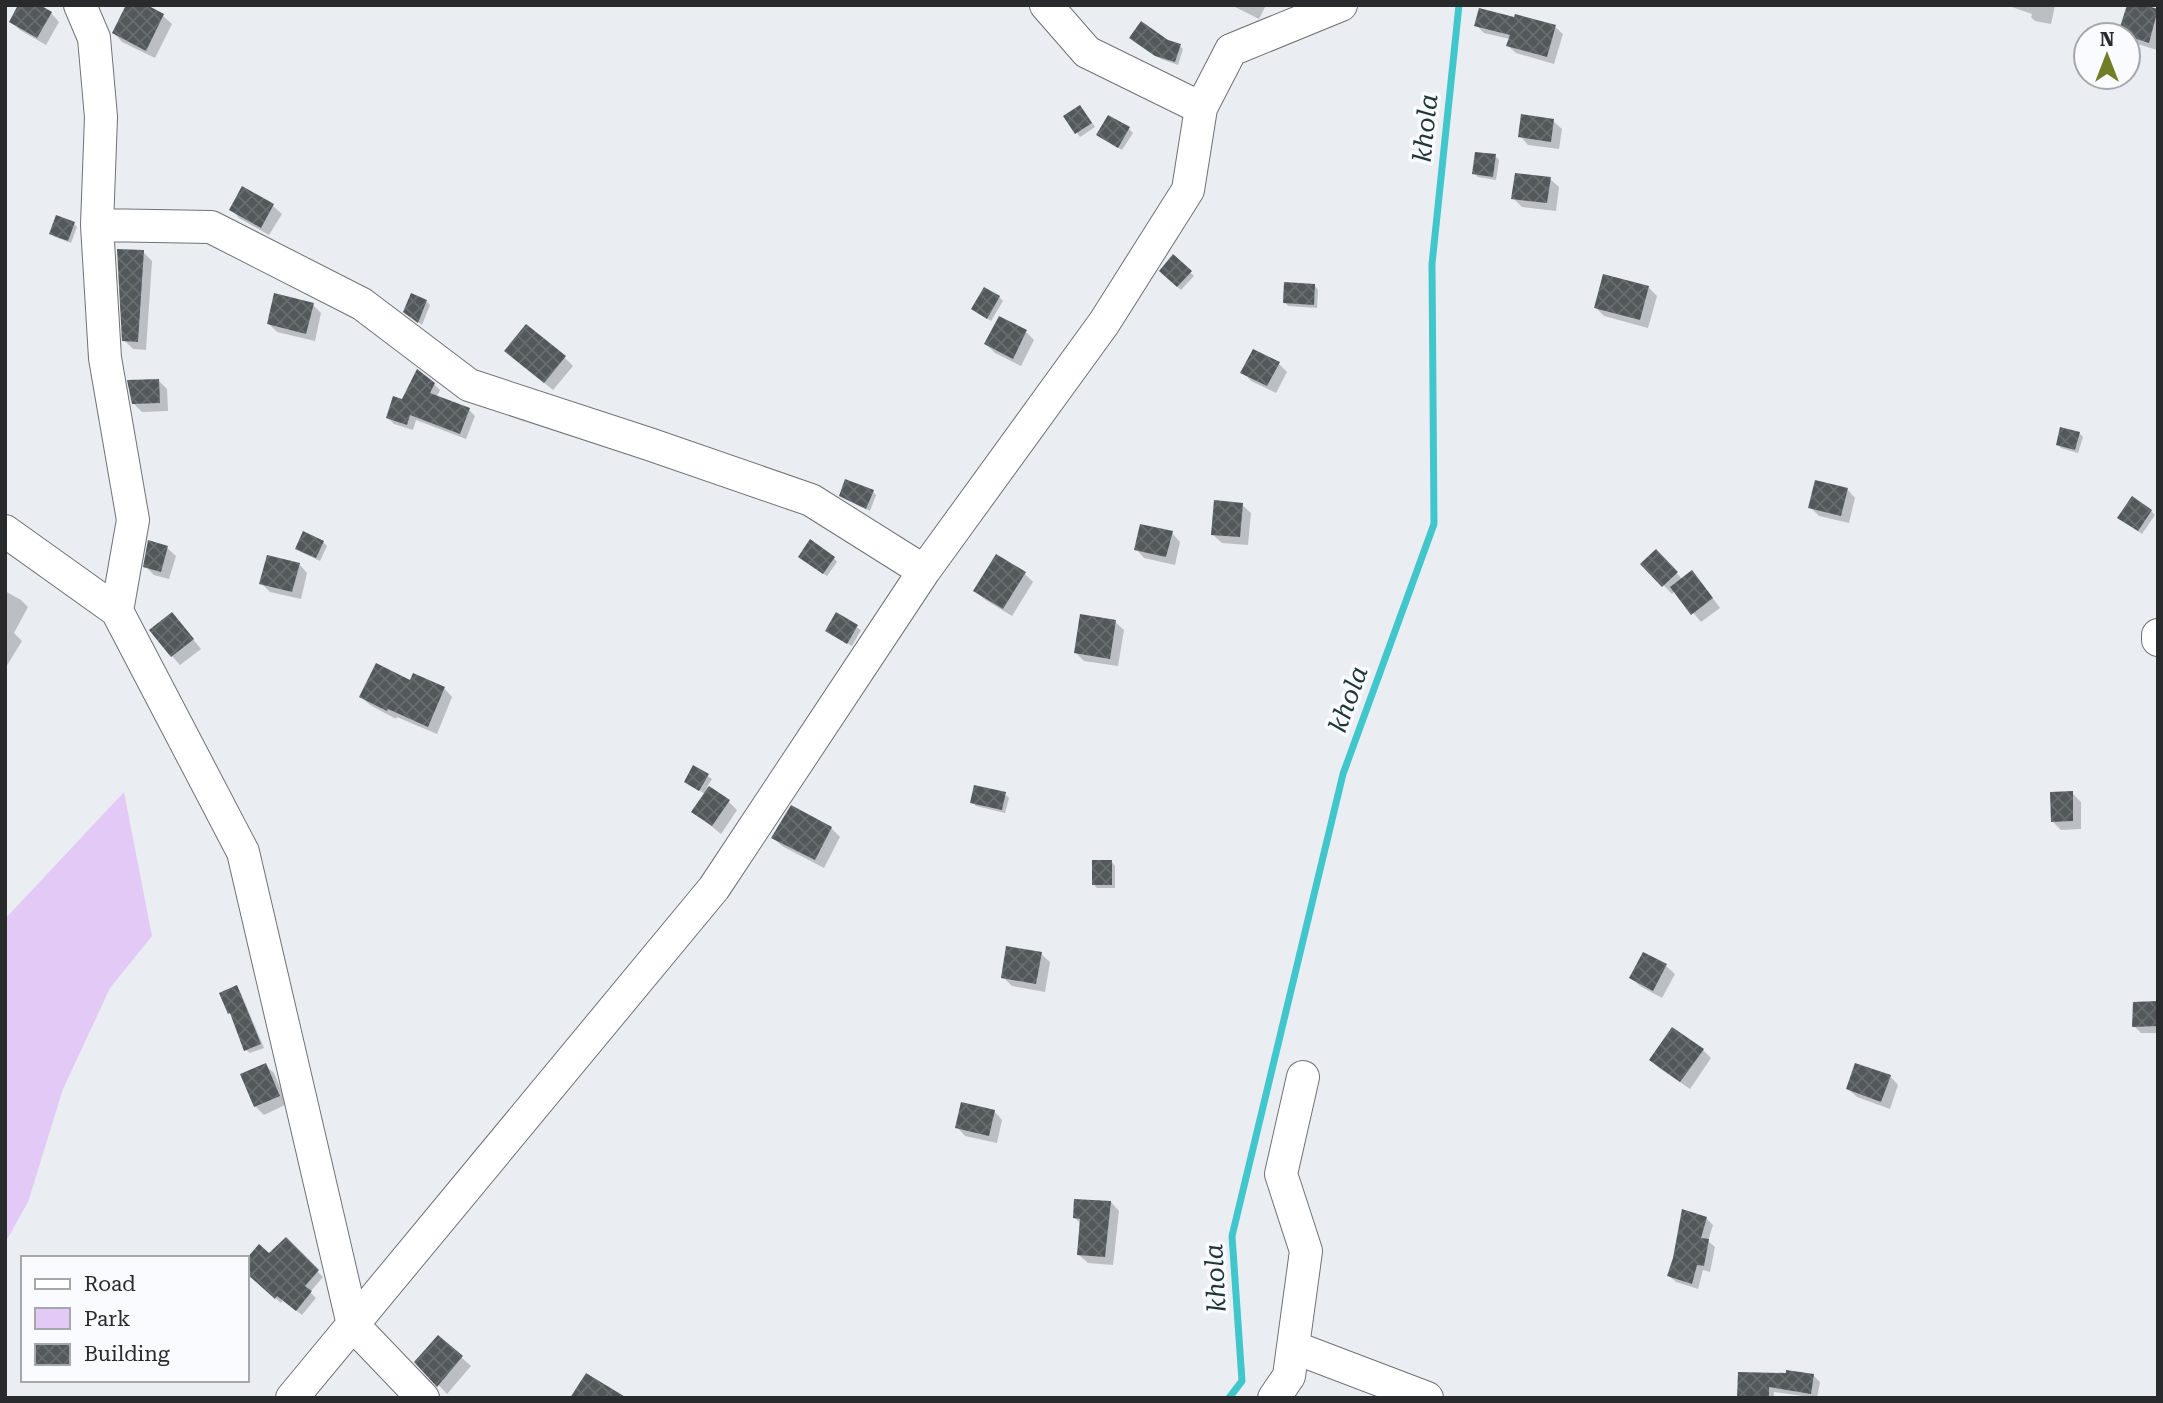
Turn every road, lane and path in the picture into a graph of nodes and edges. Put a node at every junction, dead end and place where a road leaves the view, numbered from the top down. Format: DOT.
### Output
graph roads {
  1 [pos="80,5"];
  2 [pos="1046,5"];
  3 [pos="1341,5"];
  4 [pos="1201,108"];
  5 [pos="97,225"];
  6 [pos="5,531"];
  7 [pos="924,571"];
  8 [pos="117,611"];
  9 [pos="2158,635"];
  10 [pos="2158,640"];
  11 [pos="1303,1077"];
  12 [pos="353,1325"];
  13 [pos="1293,1347"];
  14 [pos="292,1398"];
  15 [pos="423,1398"];
  16 [pos="1274,1398"];
  17 [pos="1427,1398"];
  1 -- 5 [label="street"];
  2 -- 4 [label="street"];
  3 -- 4 [label="street"];
  4 -- 7 [label="street"];
  5 -- 7 [label="street"];
  5 -- 8 [label="street"];
  6 -- 8 [label="street"];
  7 -- 12 [label="street"];
  8 -- 12 [label="street"];
  9 -- 10 [label="street"];
  11 -- 13 [label="street"];
  12 -- 14 [label="street"];
  12 -- 15 [label="street"];
  13 -- 16 [label="street"];
  13 -- 17 [label="street"];
}
